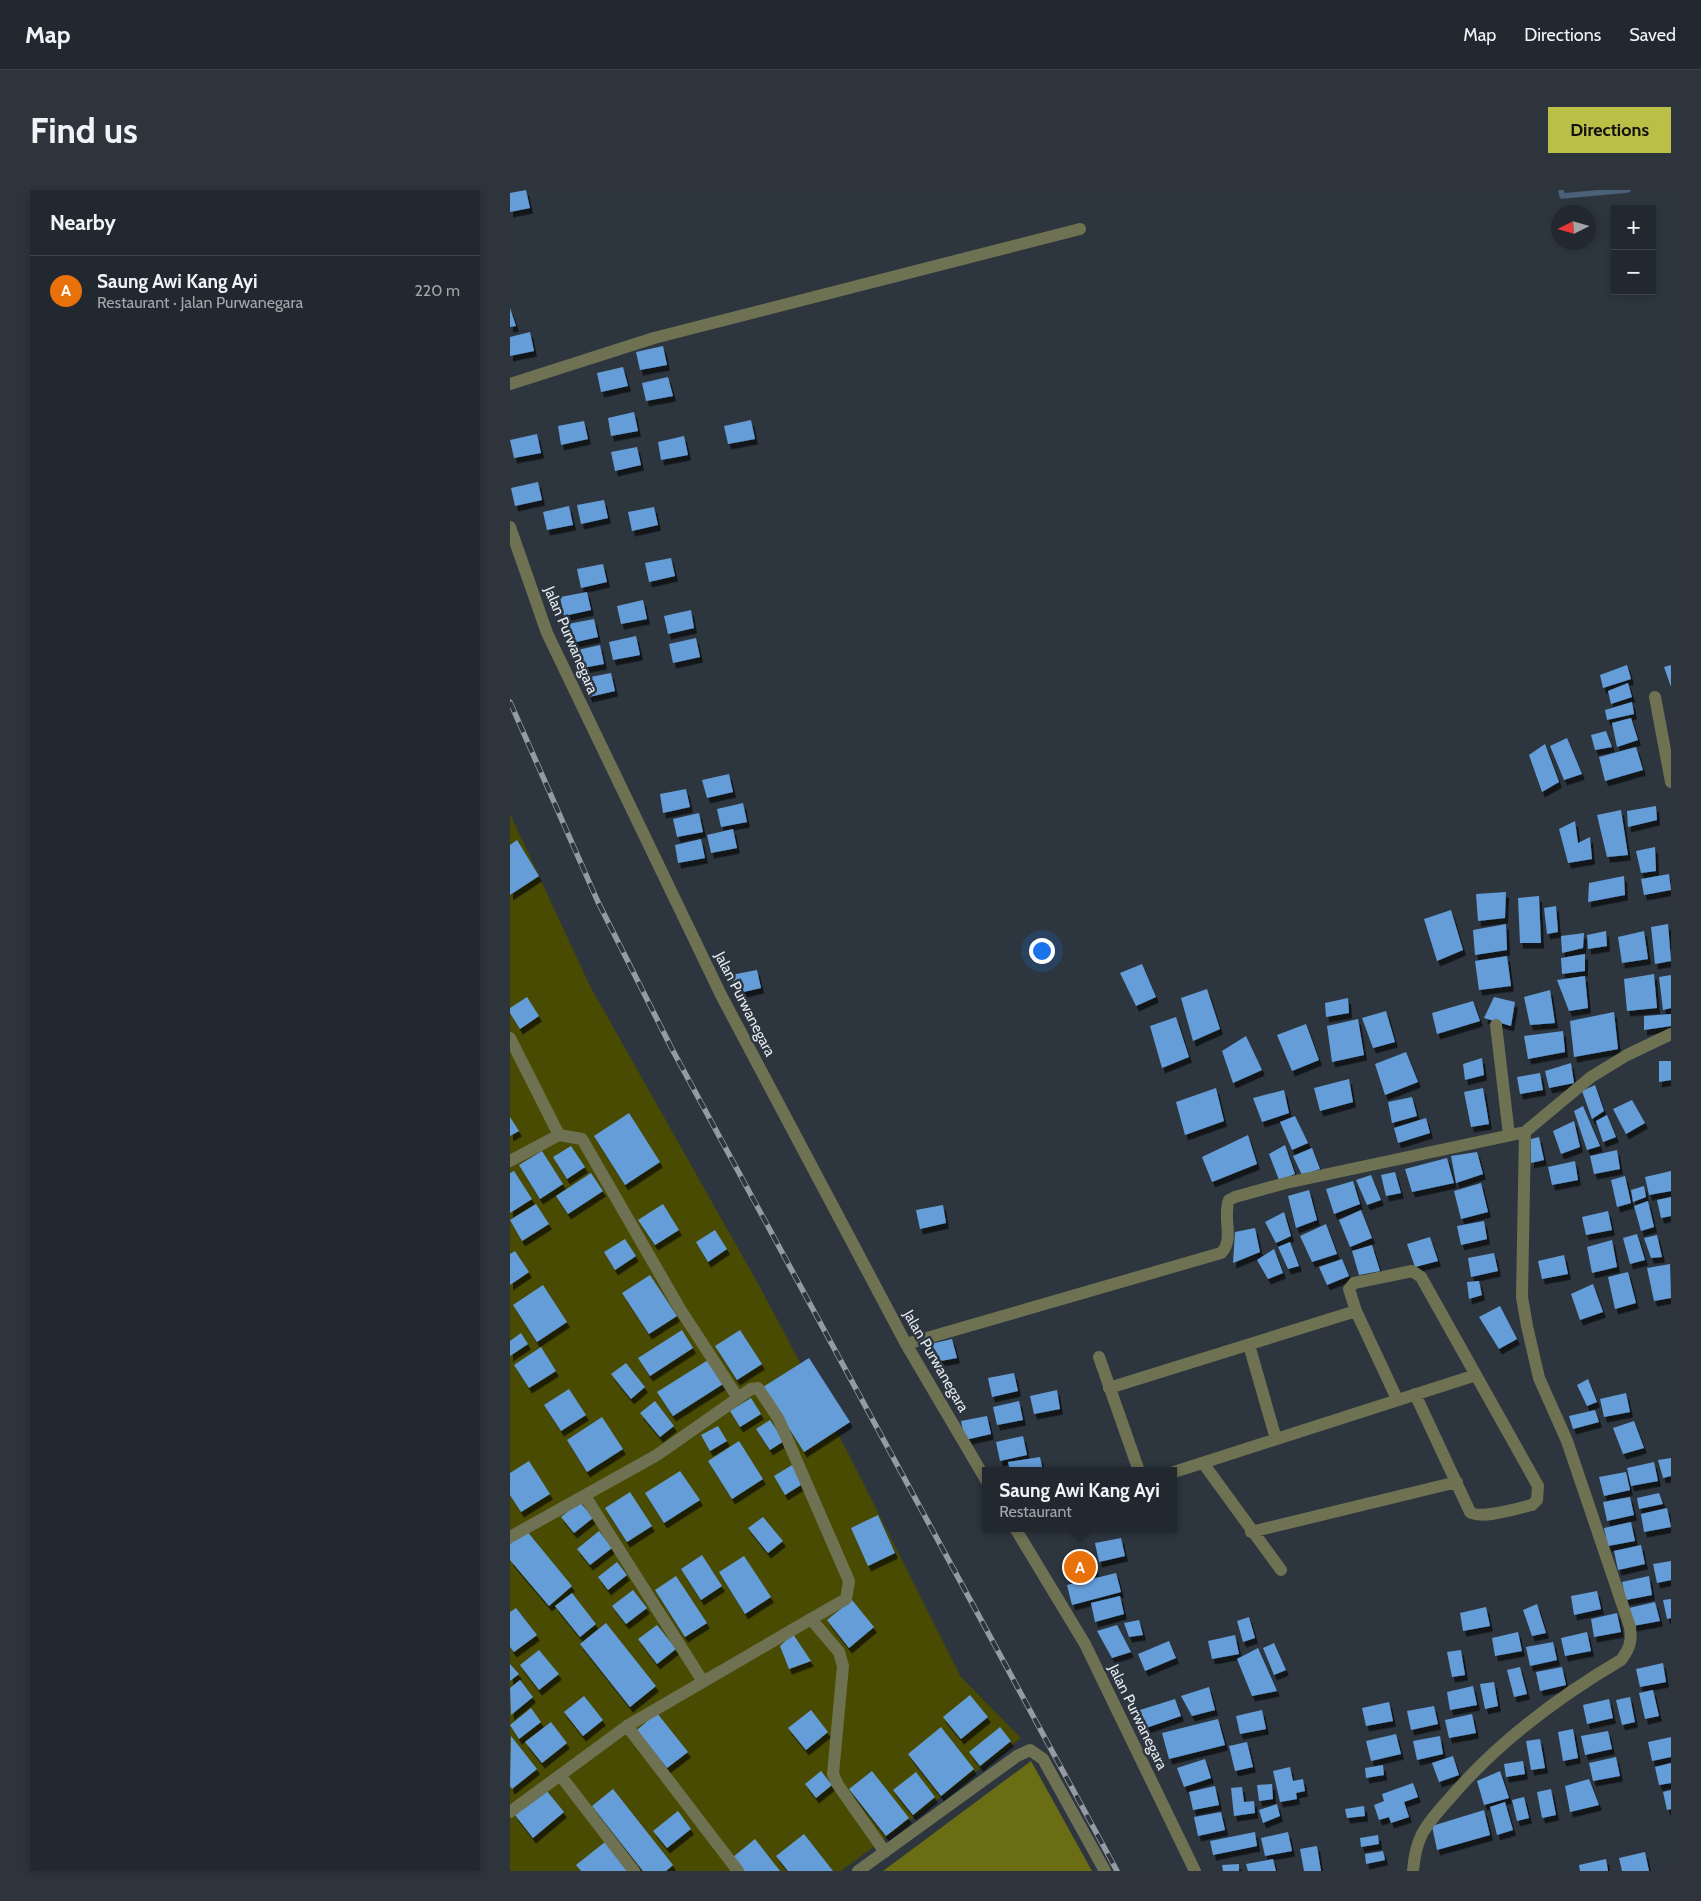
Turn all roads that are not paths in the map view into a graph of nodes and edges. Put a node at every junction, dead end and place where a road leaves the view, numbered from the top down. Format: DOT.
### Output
graph roads {
  1 [pos="1080,229"];
  2 [pos="510,384"];
  3 [pos="510,527"];
  4 [pos="1654,697"];
  5 [pos="1671,782"];
  6 [pos="1496,1025"];
  7 [pos="1671,1034"];
  8 [pos="510,1038"];
  9 [pos="1525,1132"];
  10 [pos="560,1134"];
  11 [pos="1509,1135"];
  12 [pos="510,1160"];
  13 [pos="1356,1311"];
  14 [pos="906,1344"];
  15 [pos="1249,1344"];
  16 [pos="1099,1357"];
  17 [pos="1476,1375"];
  18 [pos="1109,1388"];
  19 [pos="1415,1394"];
  20 [pos="738,1398"];
  21 [pos="1397,1399"];
  22 [pos="1276,1439"];
  23 [pos="1203,1463"];
  24 [pos="1138,1467"];
  25 [pos="1177,1471"];
  26 [pos="982,1473"];
  27 [pos="1457,1482"];
  28 [pos="585,1496"];
  29 [pos="1017,1532"];
  30 [pos="1252,1532"];
  31 [pos="510,1537"];
  32 [pos="1281,1570"];
  33 [pos="810,1619"];
  34 [pos="702,1680"];
  35 [pos="626,1726"];
  36 [pos="560,1775"];
  37 [pos="510,1812"];
  38 [pos="885,1852"];
  39 [pos="634,1871"];
  40 [pos="738,1871"];
  41 [pos="858,1871"];
  42 [pos="1105,1871"];
  43 [pos="1195,1871"];
  44 [pos="1413,1871"];
  1 -- 2 [label="street"];
  3 -- 14 [label="street, Jalan Purwanegara"];
  4 -- 5 [label="street"];
  6 -- 11 [label="street"];
  7 -- 9 [label="street"];
  8 -- 10 [label="street"];
  9 -- 11 [label="street"];
  9 -- 44 [label="street"];
  10 -- 12 [label="street"];
  10 -- 20 [label="street"];
  11 -- 14 [label="street"];
  13 -- 15 [label="street"];
  13 -- 17 [label="street"];
  13 -- 21 [label="street"];
  14 -- 26 [label="street, Jalan Purwanegara"];
  15 -- 18 [label="street"];
  15 -- 22 [label="street"];
  16 -- 18 [label="street"];
  17 -- 19 [label="street"];
  17 -- 27 [label="street"];
  18 -- 24 [label="street"];
  19 -- 21 [label="street"];
  19 -- 27 [label="street"];
  20 -- 28 [label="street"];
  20 -- 33 [label="street"];
  21 -- 22 [label="street"];
  22 -- 23 [label="street"];
  23 -- 25 [label="street"];
  23 -- 30 [label="street"];
  27 -- 30 [label="street"];
  28 -- 31 [label="street"];
  28 -- 34 [label="street"];
  29 -- 43 [label="street, Jalan Purwanegara"];
  30 -- 32 [label="street"];
  33 -- 34 [label="street"];
  33 -- 38 [label="street"];
  34 -- 35 [label="street"];
  35 -- 36 [label="street"];
  35 -- 40 [label="street"];
  36 -- 37 [label="street"];
  36 -- 39 [label="street"];
  38 -- 41 [label="street"];
  38 -- 42 [label="street"];
}
